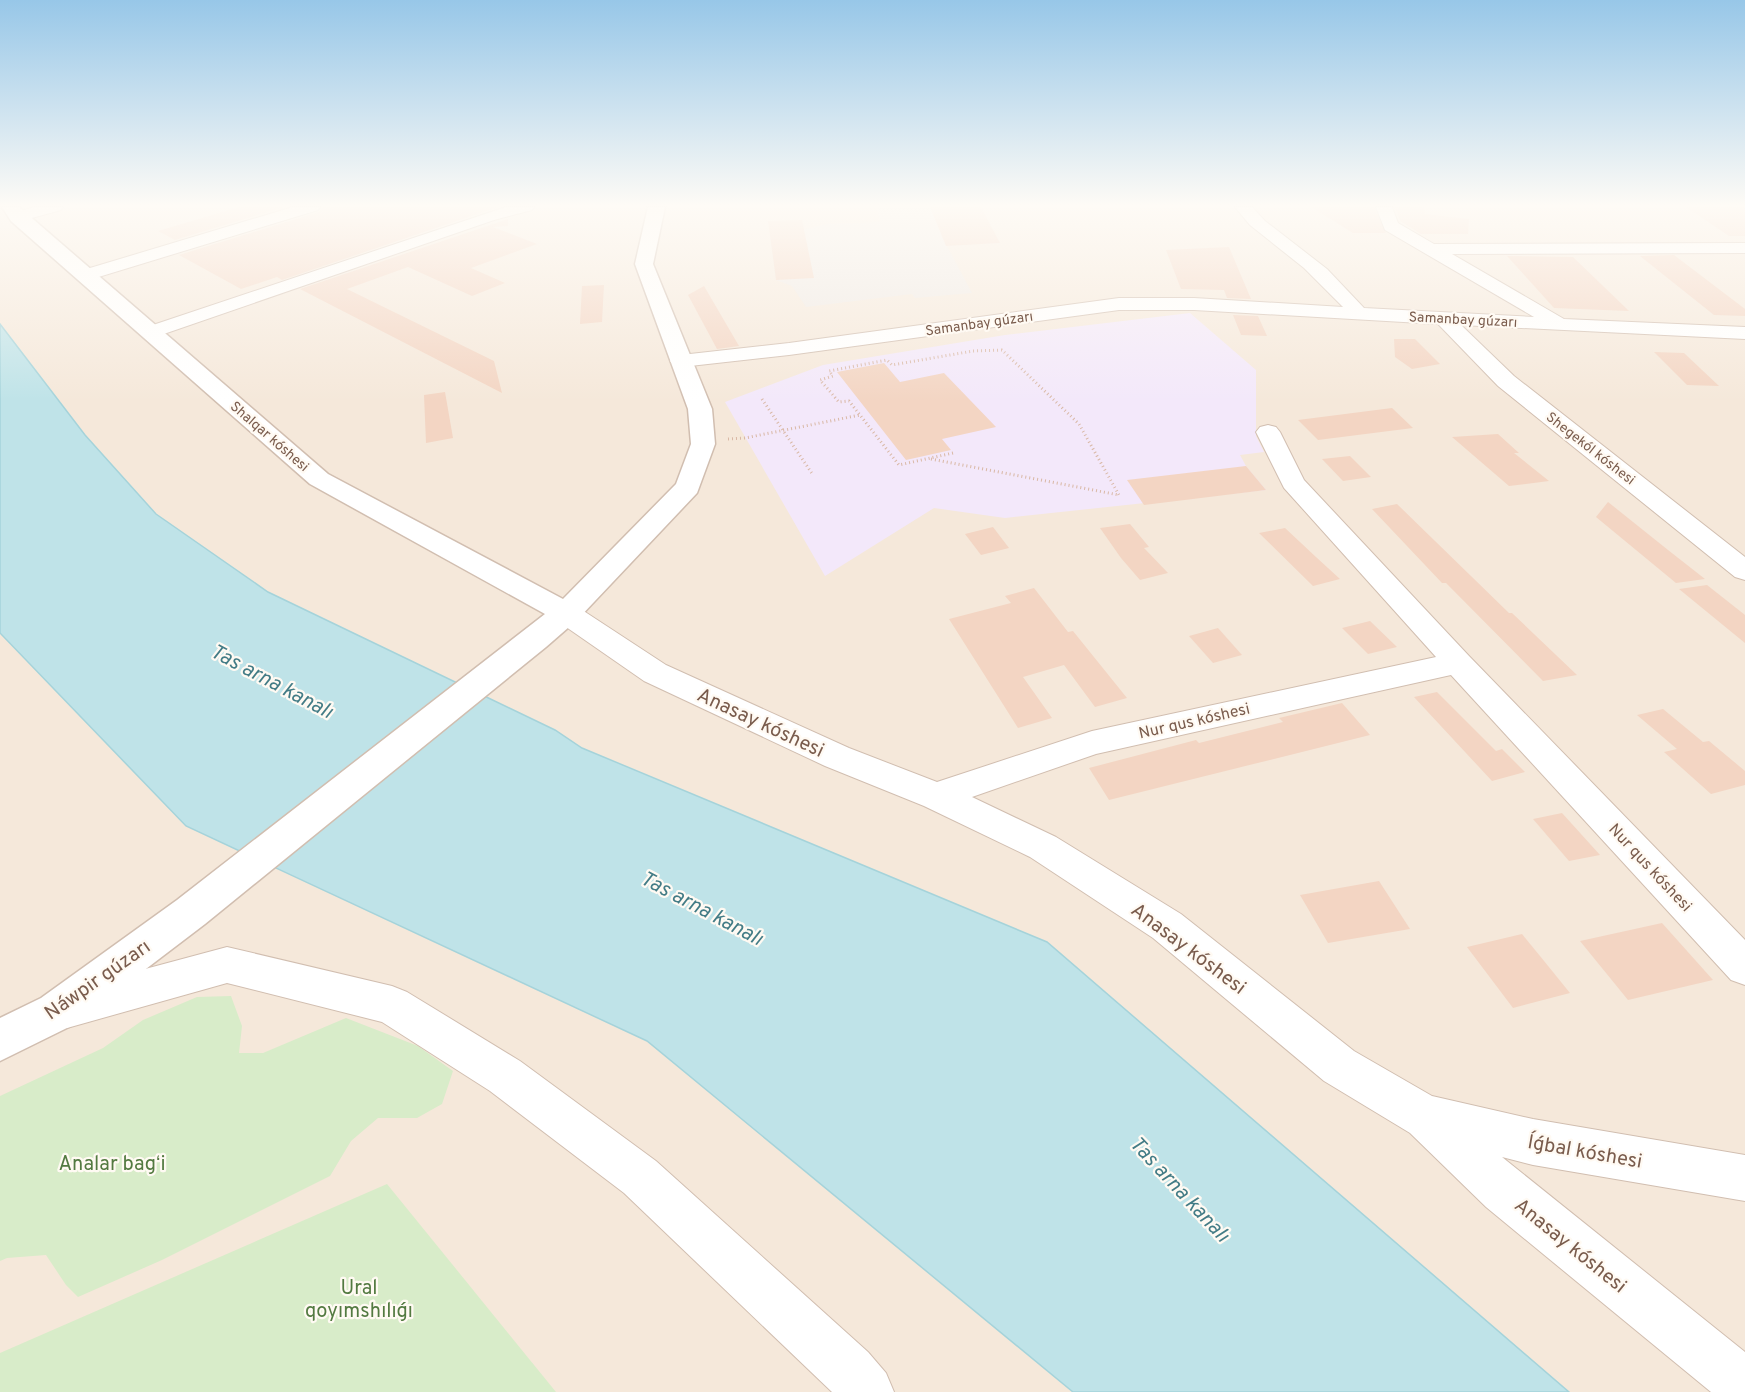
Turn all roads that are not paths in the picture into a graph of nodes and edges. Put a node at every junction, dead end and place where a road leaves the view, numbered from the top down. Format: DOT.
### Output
graph roads {
  1 [pos="83,272"];
  2 [pos="96,272"];
  3 [pos="327,272"];
  4 [pos="647,272"];
  5 [pos="1320,272"];
  6 [pos="1470,272"];
  7 [pos="86,275"];
  8 [pos="1358,313"];
  9 [pos="1443,318"];
  10 [pos="1562,325"];
  11 [pos="151,332"];
  12 [pos="1745,333"];
  13 [pos="681,361"];
  14 [pos="1268,432"];
  15 [pos="1745,571"];
  16 [pos="566,614"];
  17 [pos="1458,663"];
  18 [pos="936,796"];
  19 [pos="1745,967"];
  20 [pos="56,1012"];
  21 [pos="0,1040"];
  22 [pos="1426,1117"];
  23 [pos="1745,1178"];
  24 [pos="1745,1386"];
  25 [pos="867,1392"];
  1 -- 7 [label="street, Shalqar kóshesi"];
  2 -- 7 [label="street"];
  3 -- 11 [label="street"];
  4 -- 13 [label="street, Náwpir gúzarı"];
  5 -- 8 [label="street"];
  6 -- 10 [label="street"];
  7 -- 11 [label="street, Shalqar kóshesi"];
  8 -- 9 [label="street, Samanbay gúzarı"];
  8 -- 13 [label="street, Samanbay gúzarı"];
  9 -- 10 [label="street, Samanbay gúzarı"];
  9 -- 15 [label="street, Shegekól kóshesi"];
  10 -- 12 [label="street, Samanbay gúzarı"];
  11 -- 16 [label="street, Shalqar kóshesi"];
  13 -- 16 [label="street, Náwpir gúzarı"];
  14 -- 17 [label="street, Nur qus kóshesi"];
  16 -- 18 [label="street, Anasay kóshesi"];
  16 -- 20 [label="street, Náwpir gúzarı"];
  17 -- 18 [label="street, Nur qus kóshesi"];
  17 -- 19 [label="street, Nur qus kóshesi"];
  18 -- 22 [label="street, Anasay kóshesi"];
  20 -- 21 [label="street, Náwpir gúzarı"];
  20 -- 25 [label="street"];
  22 -- 23 [label="street, Íǵbal kóshesi"];
  22 -- 24 [label="street, Anasay kóshesi"];
}
